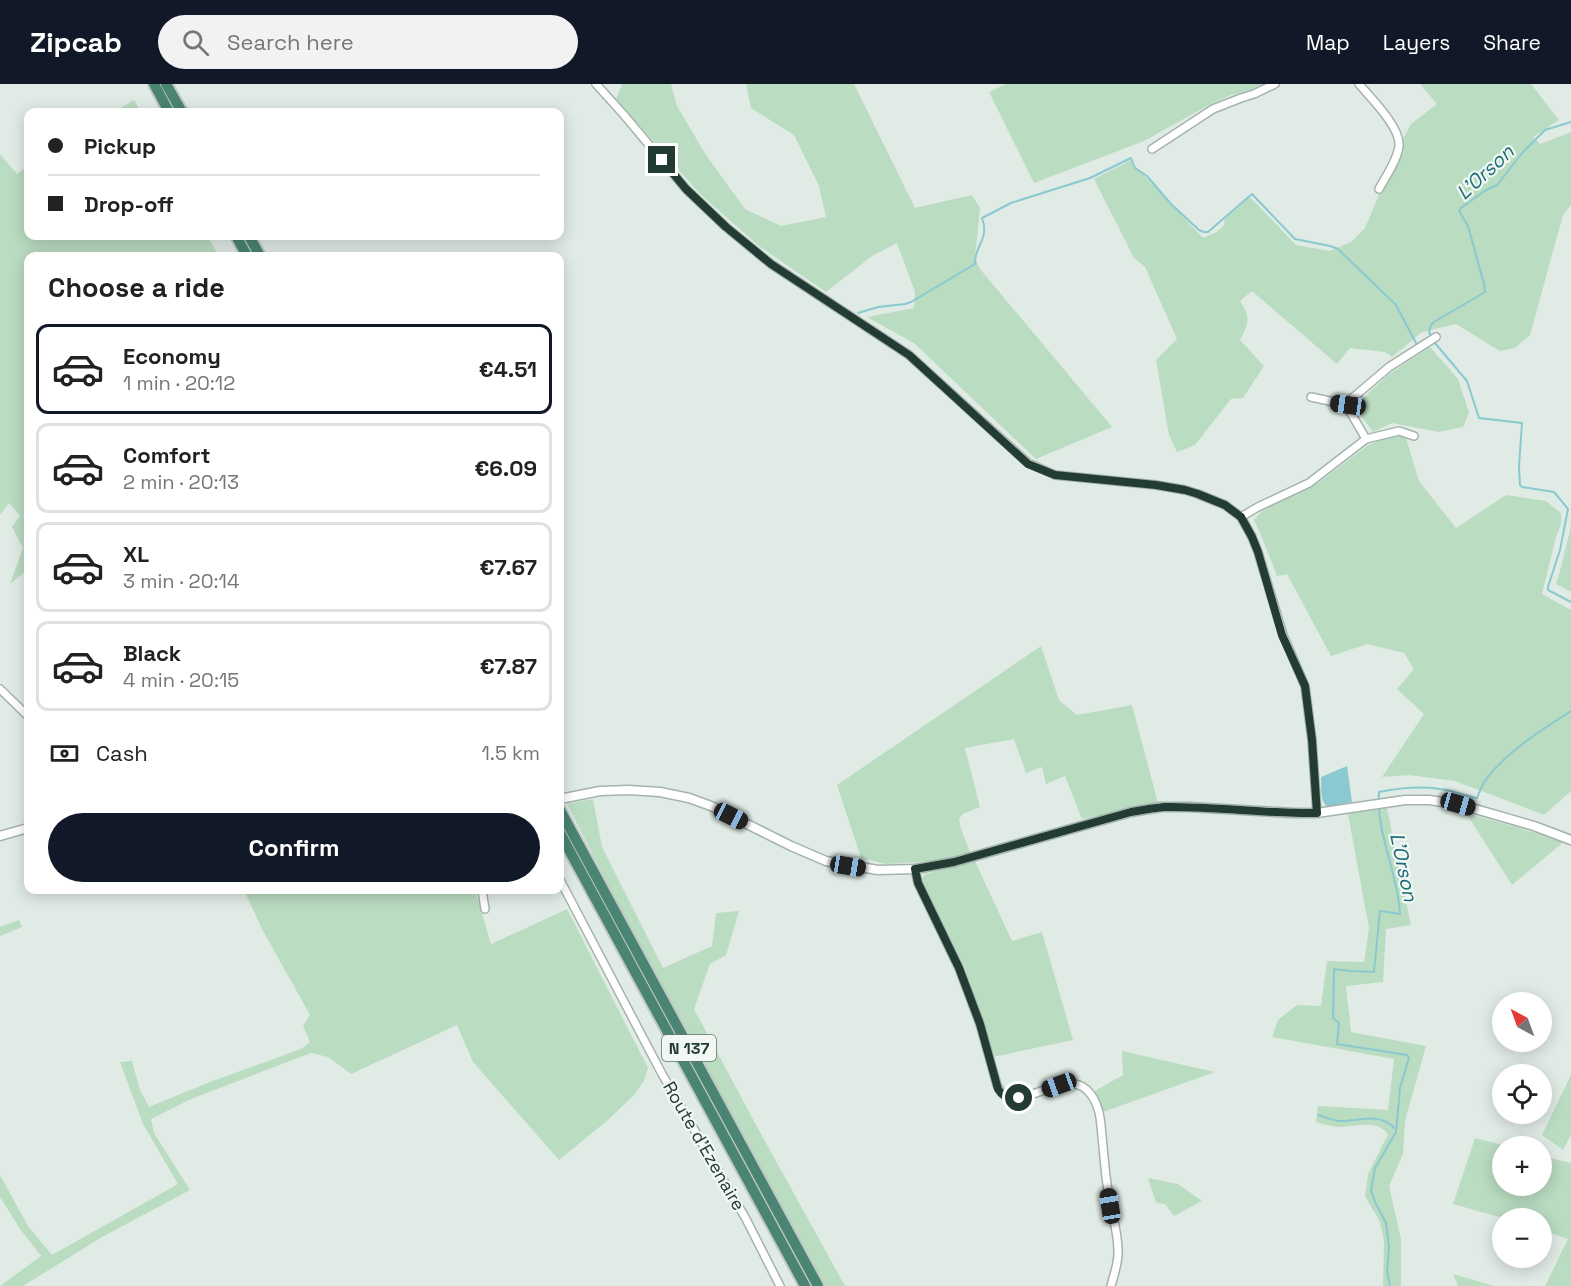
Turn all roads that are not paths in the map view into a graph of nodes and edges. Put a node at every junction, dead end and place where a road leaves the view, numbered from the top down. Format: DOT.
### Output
graph roads {
  1 [pos="154,84"];
  2 [pos="166,84"];
  3 [pos="596,84"];
  4 [pos="1275,84"];
  5 [pos="1359,84"];
  6 [pos="167,108"];
  7 [pos="180,108"];
  8 [pos="1152,148"];
  9 [pos="1379,189"];
  10 [pos="1436,337"];
  11 [pos="1311,397"];
  12 [pos="1348,405"];
  13 [pos="1414,436"];
  14 [pos="1366,439"];
  15 [pos="1241,517"];
  16 [pos="0,689"];
  17 [pos="24,712"];
  18 [pos="564,798"];
  19 [pos="1317,813"];
  20 [pos="564,817"];
  21 [pos="24,829"];
  22 [pos="0,836"];
  23 [pos="564,840"];
  24 [pos="1571,840"];
  25 [pos="915,869"];
  26 [pos="564,888"];
  27 [pos="483,894"];
  28 [pos="485,909"];
  29 [pos="780,1286"];
  30 [pos="805,1286"];
  31 [pos="818,1286"];
  32 [pos="1112,1286"];
  1 -- 6 [label="highway"];
  2 -- 7 [label="highway"];
  3 -- 15 [label="street"];
  4 -- 8 [label="street"];
  5 -- 9 [label="street"];
  10 -- 12 [label="street"];
  11 -- 12 [label="street"];
  12 -- 14 [label="street"];
  13 -- 14 [label="street"];
  14 -- 15 [label="street"];
  15 -- 19 [label="street"];
  16 -- 17 [label="street"];
  18 -- 25 [label="street"];
  19 -- 24 [label="street"];
  19 -- 25 [label="street"];
  20 -- 31 [label="highway, N 137"];
  21 -- 22 [label="street"];
  23 -- 30 [label="highway, N 137"];
  25 -- 32 [label="street"];
  26 -- 29 [label="street, Route d'Ezenaire"];
  27 -- 28 [label="street"];
}
